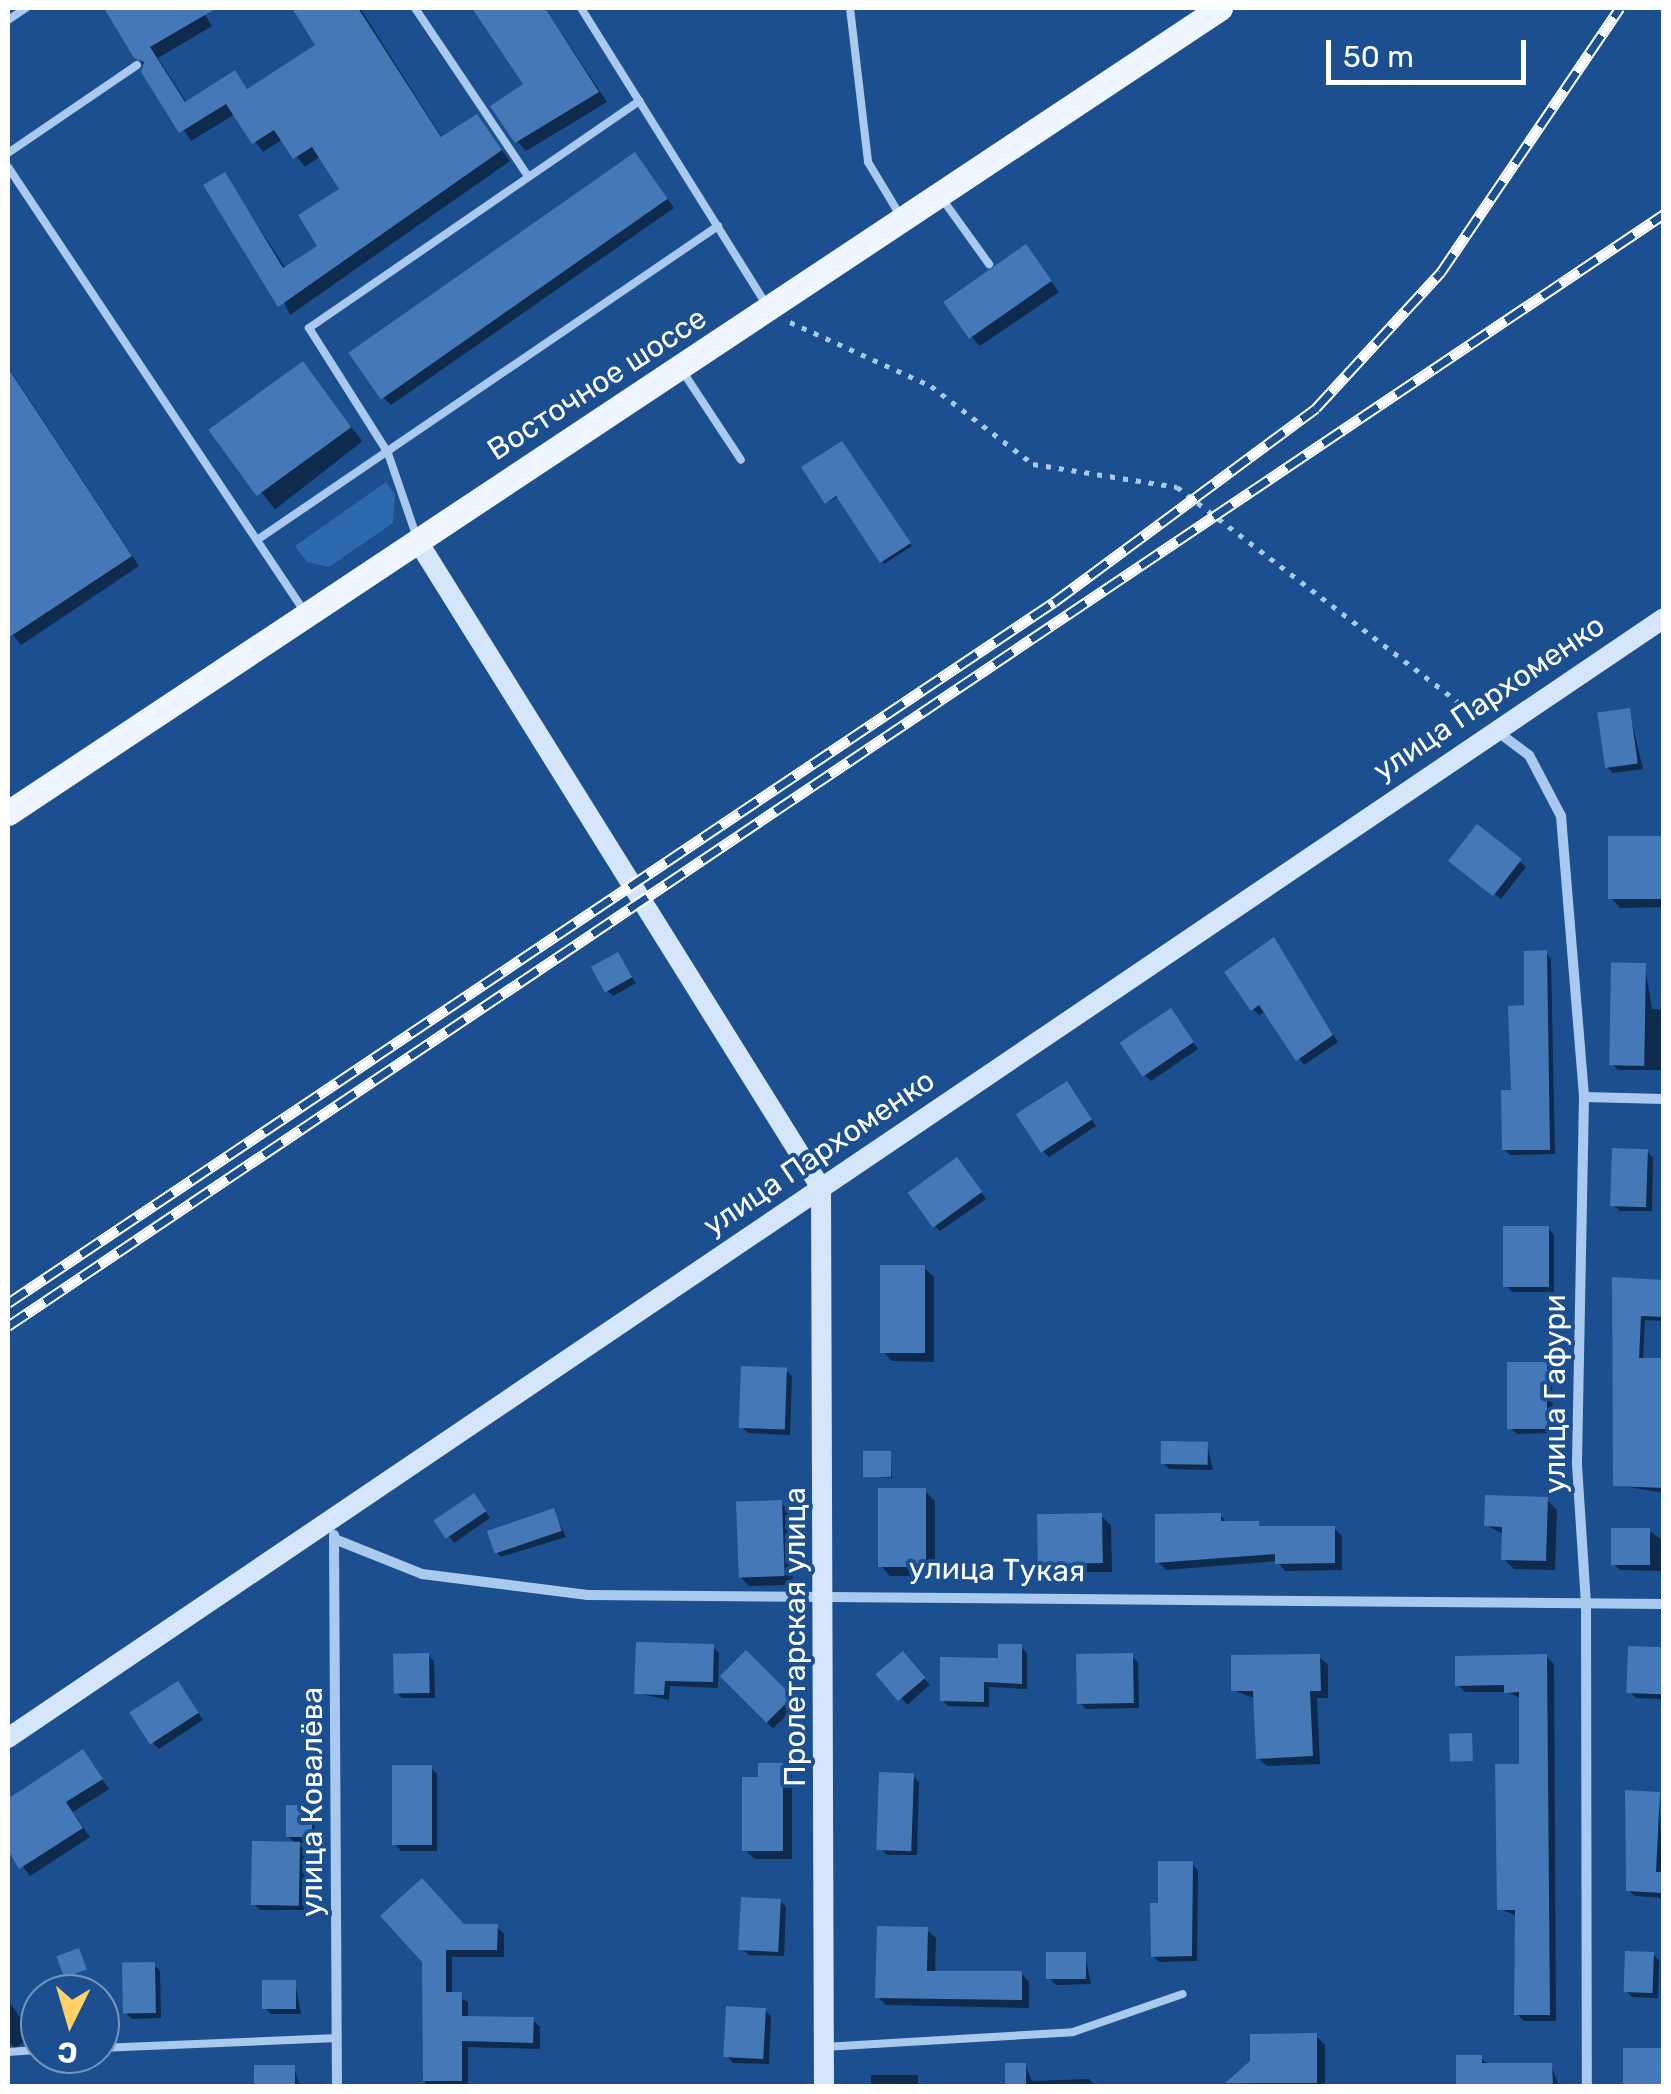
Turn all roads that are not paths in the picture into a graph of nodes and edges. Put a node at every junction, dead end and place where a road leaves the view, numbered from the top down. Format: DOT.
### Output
graph roads {
  1 [pos="26,8"];
  2 [pos="416,8"];
  3 [pos="581,8"];
  4 [pos="850,8"];
  5 [pos="1220,8"];
  6 [pos="8,20"];
  7 [pos="137,65"];
  8 [pos="639,101"];
  9 [pos="8,153"];
  10 [pos="8,168"];
  11 [pos="528,176"];
  12 [pos="941,196"];
  13 [pos="903,221"];
  14 [pos="718,226"];
  15 [pos="989,264"];
  16 [pos="770,310"];
  17 [pos="680,368"];
  18 [pos="388,453"];
  19 [pos="741,460"];
  20 [pos="257,540"];
  21 [pos="417,540"];
  22 [pos="306,614"];
  23 [pos="1664,618"];
  24 [pos="1493,728"];
  25 [pos="8,812"];
  26 [pos="1584,1096"];
  27 [pos="1664,1099"];
  28 [pos="821,1188"];
  29 [pos="332,1530"];
  30 [pos="826,1593"];
  31 [pos="1586,1603"];
  32 [pos="1664,1604"];
  33 [pos="8,1738"];
  34 [pos="1182,1994"];
  35 [pos="337,2038"];
  36 [pos="120,2047"];
  37 [pos="824,2047"];
  38 [pos="337,2086"];
  39 [pos="824,2086"];
  40 [pos="1587,2086"];
  1 -- 6 [label="lane"];
  2 -- 11 [label="lane"];
  3 -- 8 [label="lane"];
  4 -- 13 [label="lane"];
  5 -- 12 [label="main road, Восточное шоссе"];
  7 -- 9 [label="lane"];
  8 -- 11 [label="lane"];
  8 -- 14 [label="lane"];
  10 -- 20 [label="lane"];
  11 -- 18 [label="lane"];
  12 -- 13 [label="main road, Восточное шоссе"];
  12 -- 15 [label="lane"];
  13 -- 16 [label="main road, Восточное шоссе"];
  14 -- 16 [label="lane"];
  14 -- 18 [label="lane"];
  16 -- 17 [label="main road, Восточное шоссе"];
  17 -- 19 [label="lane"];
  17 -- 21 [label="main road, Восточное шоссе"];
  18 -- 20 [label="lane"];
  18 -- 21 [label="lane"];
  20 -- 22 [label="lane"];
  21 -- 22 [label="main road, Восточное шоссе"];
  21 -- 28 [label="main road"];
  22 -- 25 [label="main road, Восточное шоссе"];
  23 -- 24 [label="main road, улица Пархоменко"];
  24 -- 26 [label="street, улица Гафури"];
  24 -- 28 [label="main road, улица Пархоменко"];
  26 -- 27 [label="street"];
  26 -- 31 [label="street, улица Гафури"];
  28 -- 29 [label="main road, улица Пархоменко"];
  28 -- 30 [label="main road, Пролетарская улица"];
  29 -- 30 [label="street, улица Тукая"];
  29 -- 33 [label="main road, улица Пархоменко"];
  29 -- 35 [label="street, улица Ковалёва"];
  30 -- 31 [label="street, улица Тукая"];
  30 -- 37 [label="main road, Пролетарская улица"];
  31 -- 32 [label="street, улица Тукая"];
  31 -- 40 [label="street, улица Гафури"];
  34 -- 37 [label="lane"];
  35 -- 36 [label="lane"];
  35 -- 38 [label="street, улица Ковалёва"];
  37 -- 39 [label="main road, Пролетарская улица"];
}
